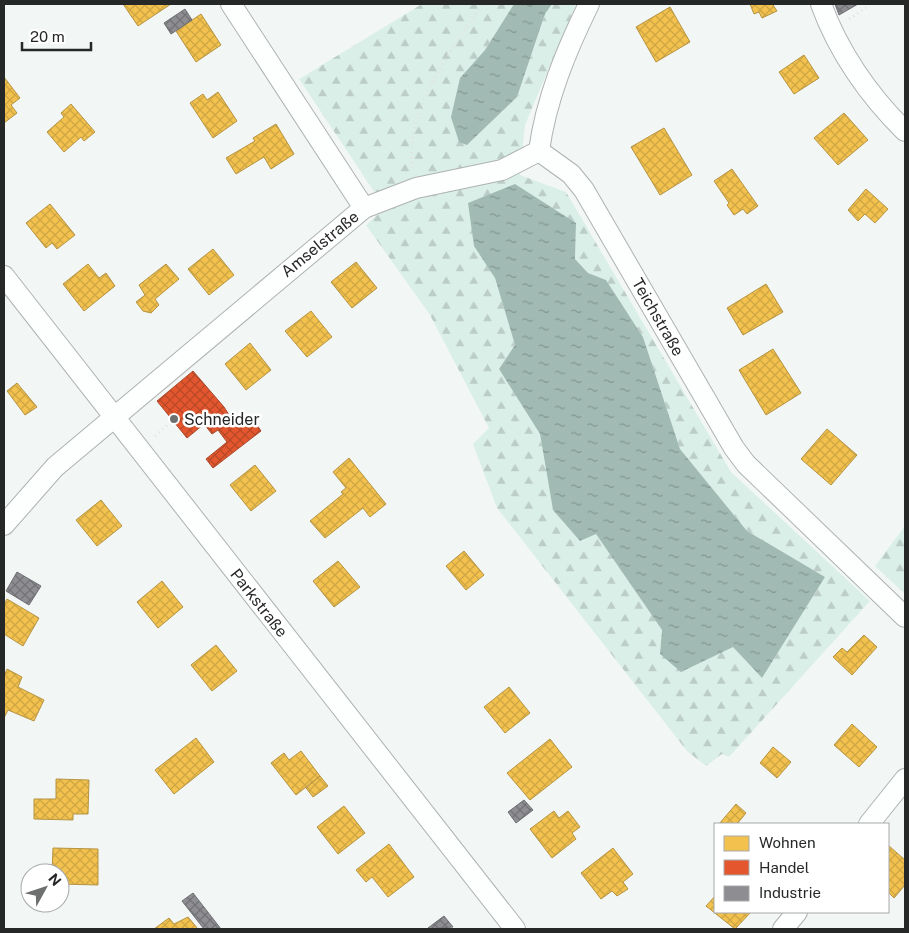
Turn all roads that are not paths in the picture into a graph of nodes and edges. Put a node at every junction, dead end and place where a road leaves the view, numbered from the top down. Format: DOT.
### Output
graph roads {
  1 [pos="231,4"];
  2 [pos="589,4"];
  3 [pos="821,4"];
  4 [pos="905,131"];
  5 [pos="539,151"];
  6 [pos="364,208"];
  7 [pos="4,276"];
  8 [pos="114,417"];
  9 [pos="4,525"];
  10 [pos="905,617"];
  11 [pos="905,779"];
  12 [pos="870,823"];
  13 [pos="796,913"];
  14 [pos="515,929"];
  15 [pos="783,929"];
  1 -- 6 [label="street, Amselstraße"];
  2 -- 5 [label="street"];
  3 -- 4 [label="street"];
  5 -- 6 [label="street"];
  5 -- 10 [label="street, Teichstraße"];
  6 -- 8 [label="street, Amselstraße"];
  7 -- 8 [label="street, Parkstraße"];
  8 -- 9 [label="street, Amselstraße"];
  8 -- 14 [label="street, Parkstraße"];
  11 -- 12 [label="street"];
  13 -- 15 [label="street"];
}
